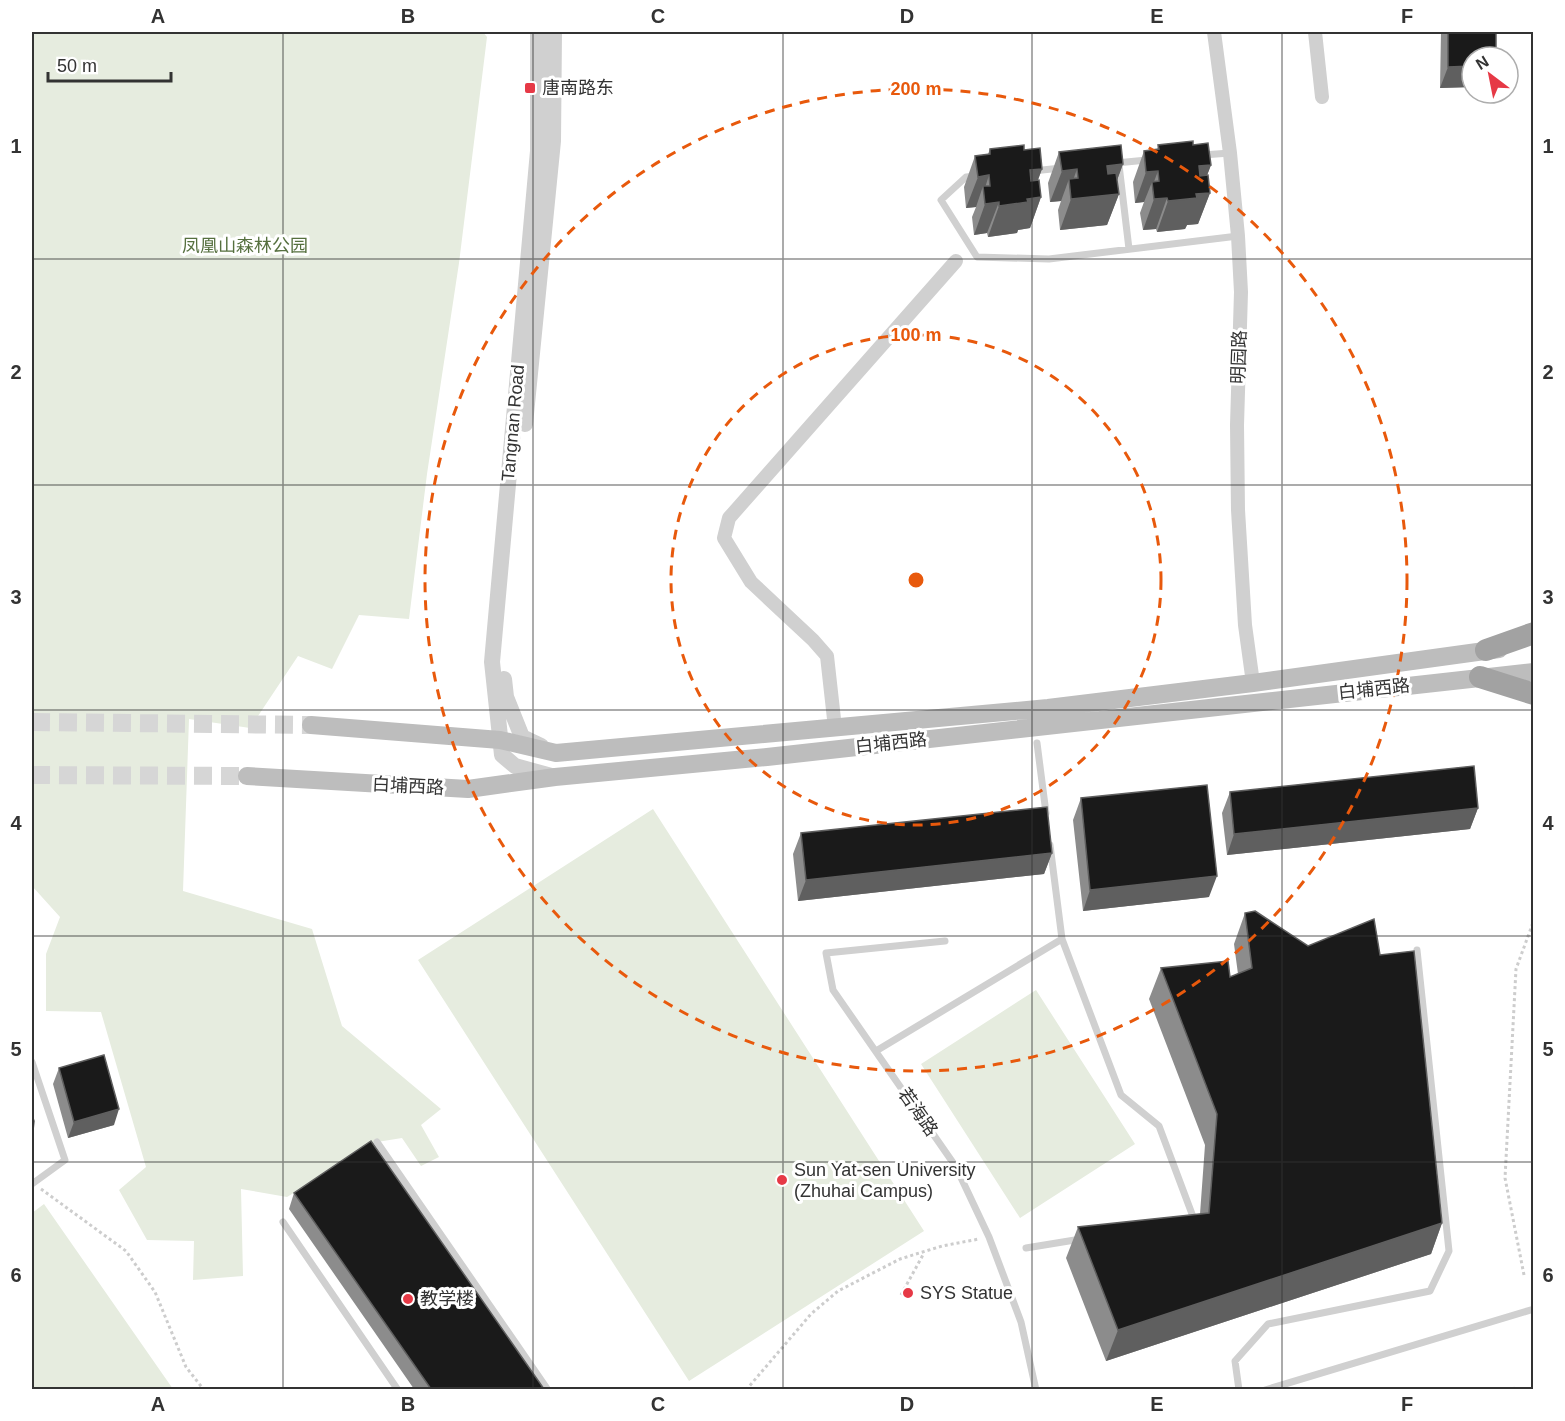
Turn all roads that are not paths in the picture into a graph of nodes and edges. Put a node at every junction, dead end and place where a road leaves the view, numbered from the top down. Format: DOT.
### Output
graph roads {
  1 [pos="538,32"];
  2 [pos="554,32"];
  3 [pos="1214,32"];
  4 [pos="1315,32"];
  5 [pos="1322,97"];
  6 [pos="1230,153"];
  7 [pos="1197,156"];
  8 [pos="1152,160"];
  9 [pos="1119,163"];
  10 [pos="1107,164"];
  11 [pos="1072,167"];
  12 [pos="1025,171"];
  13 [pos="989,175"];
  14 [pos="1238,236"];
  15 [pos="1129,249"];
  16 [pos="956,261"];
  17 [pos="1533,633"];
  18 [pos="1533,645"];
  19 [pos="1486,650"];
  20 [pos="1533,672"];
  21 [pos="1480,677"];
  22 [pos="1253,682"];
  23 [pos="1533,694"];
  24 [pos="311,725"];
  25 [pos="835,729"];
  26 [pos="500,740"];
  27 [pos="1037,743"];
  28 [pos="556,753"];
  29 [pos="247,776"];
  30 [pos="555,777"];
  31 [pos="1048,824"];
  32 [pos="1049,835"];
  33 [pos="1062,939"];
  34 [pos="945,941"];
  35 [pos="1417,950"];
  36 [pos="876,1051"];
  37 [pos="32,1062"];
  38 [pos="377,1142"];
  39 [pos="32,1184"];
  40 [pos="283,1222"];
  41 [pos="1184,1223"];
  42 [pos="1094,1237"];
  43 [pos="1026,1248"];
  44 [pos="1533,1310"];
  45 [pos="398,1389"];
  46 [pos="548,1389"];
  47 [pos="1036,1389"];
  48 [pos="1239,1389"];
  49 [pos="1268,1389"];
  1 -- 26 [label="street, Tangnan Road"];
  2 -- 28 [label="street, Tangnan Road"];
  3 -- 6 [label="street, 明园路"];
  4 -- 5 [label="street"];
  6 -- 7 [label="lane"];
  6 -- 14 [label="street, 明园路"];
  8 -- 9 [label="lane"];
  9 -- 10 [label="lane"];
  9 -- 15 [label="lane"];
  11 -- 12 [label="lane"];
  13 -- 15 [label="lane"];
  14 -- 15 [label="lane"];
  14 -- 22 [label="street, 明园路"];
  16 -- 25 [label="street"];
  17 -- 19 [label="highway"];
  18 -- 19 [label="main road, 白埔西路"];
  19 -- 22 [label="main road, 白埔西路"];
  20 -- 21 [label="main road, 白埔西路"];
  21 -- 23 [label="highway"];
  21 -- 30 [label="main road, 白埔西路"];
  22 -- 25 [label="main road, 白埔西路"];
  24 -- 26 [label="main road, 白埔西路"];
  25 -- 28 [label="main road, 白埔西路"];
  26 -- 28 [label="main road, 白埔西路"];
  26 -- 30 [label="street, Tangnan Road"];
  27 -- 31 [label="lane"];
  29 -- 30 [label="main road, 白埔西路"];
  32 -- 33 [label="lane"];
  33 -- 36 [label="lane"];
  33 -- 41 [label="lane"];
  34 -- 36 [label="lane, 若海路"];
  35 -- 48 [label="lane"];
  36 -- 47 [label="lane, 若海路"];
  37 -- 39 [label="lane"];
  38 -- 46 [label="lane"];
  40 -- 45 [label="lane"];
  42 -- 43 [label="lane"];
  44 -- 49 [label="lane"];
}
